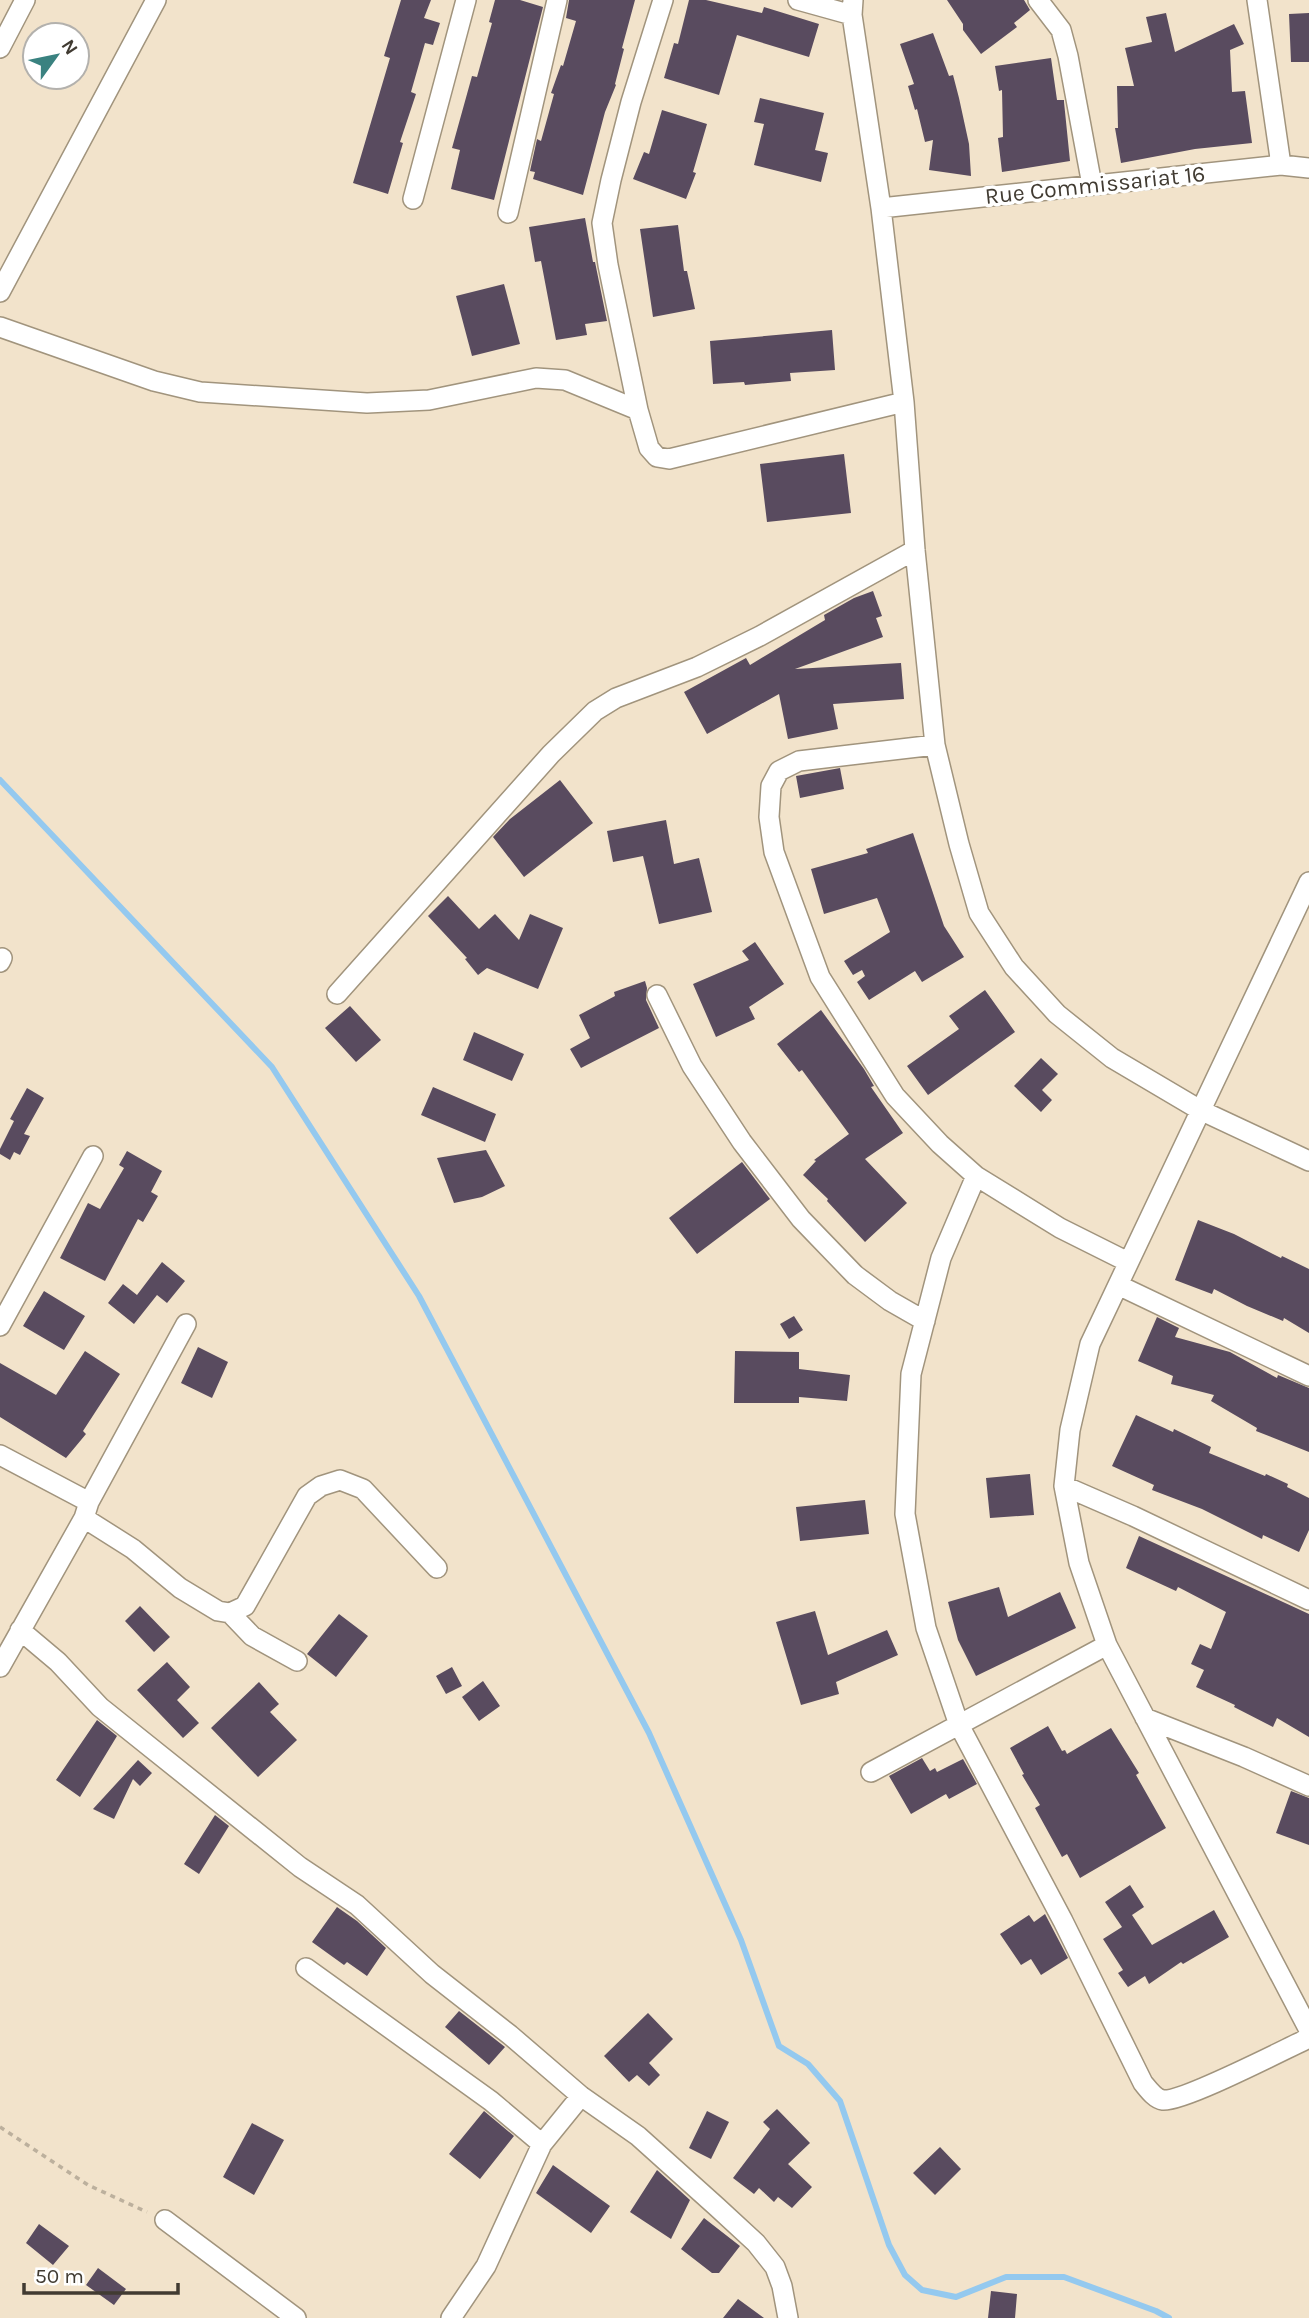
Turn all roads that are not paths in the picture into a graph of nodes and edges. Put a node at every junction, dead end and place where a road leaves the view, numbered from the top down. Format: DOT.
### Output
graph roads {
  1 [pos="25,0"];
  2 [pos="156,0"];
  3 [pos="466,0"];
  4 [pos="557,0"];
  5 [pos="663,0"];
  6 [pos="798,0"];
  7 [pos="1038,0"];
  8 [pos="1257,0"];
  9 [pos="852,8"];
  10 [pos="0,48"];
  11 [pos="1281,165"];
  12 [pos="1309,168"];
  13 [pos="1092,185"];
  14 [pos="413,199"];
  15 [pos="881,208"];
  16 [pos="508,213"];
  17 [pos="3,280"];
  18 [pos="0,327"];
  19 [pos="904,402"];
  20 [pos="638,410"];
  21 [pos="915,550"];
  22 [pos="935,745"];
  23 [pos="1309,882"];
  24 [pos="337,994"];
  25 [pos="657,995"];
  26 [pos="1200,1110"];
  27 [pos="93,1156"];
  28 [pos="1309,1161"];
  29 [pos="976,1176"];
  30 [pos="1128,1262"];
  31 [pos="1118,1285"];
  32 [pos="925,1321"];
  33 [pos="186,1324"];
  34 [pos="0,1326"];
  35 [pos="1309,1376"];
  36 [pos="0,1455"];
  37 [pos="1064,1486"];
  38 [pos="86,1510"];
  39 [pos="437,1568"];
  40 [pos="1309,1600"];
  41 [pos="230,1613"];
  42 [pos="20,1630"];
  43 [pos="1107,1645"];
  44 [pos="297,1661"];
  45 [pos="0,1667"];
  46 [pos="1145,1717"];
  47 [pos="959,1725"];
  48 [pos="871,1772"];
  49 [pos="1309,1786"];
  50 [pos="306,1968"];
  51 [pos="1309,2030"];
  52 [pos="1309,2038"];
  53 [pos="582,2096"];
  54 [pos="542,2144"];
  55 [pos="165,2220"];
  56 [pos="296,2318"];
  57 [pos="451,2318"];
  58 [pos="788,2318"];
  1 -- 10 [label="street"];
  2 -- 17 [label="street"];
  3 -- 14 [label="street"];
  4 -- 16 [label="street"];
  5 -- 20 [label="street"];
  6 -- 9 [label="street"];
  7 -- 13 [label="street"];
  8 -- 11 [label="street"];
  9 -- 15 [label="street"];
  11 -- 12 [label="street, Rue Commissariat 16"];
  11 -- 13 [label="street, Rue Commissariat 16"];
  13 -- 15 [label="street, Rue Commissariat 16"];
  15 -- 19 [label="street"];
  18 -- 20 [label="street"];
  19 -- 20 [label="street"];
  19 -- 21 [label="street"];
  21 -- 22 [label="street"];
  21 -- 24 [label="street"];
  22 -- 26 [label="street"];
  22 -- 29 [label="street"];
  23 -- 26 [label="street"];
  25 -- 32 [label="street"];
  26 -- 28 [label="street"];
  26 -- 30 [label="street"];
  27 -- 34 [label="street"];
  29 -- 30 [label="street"];
  29 -- 32 [label="street"];
  30 -- 31 [label="street"];
  31 -- 35 [label="street"];
  31 -- 37 [label="street"];
  32 -- 47 [label="street"];
  33 -- 38 [label="street"];
  36 -- 38 [label="street"];
  37 -- 40 [label="street"];
  37 -- 43 [label="street"];
  38 -- 41 [label="street"];
  38 -- 42 [label="street"];
  39 -- 41 [label="street"];
  41 -- 44 [label="street"];
  42 -- 45 [label="street"];
  42 -- 53 [label="street"];
  43 -- 46 [label="street"];
  43 -- 47 [label="street"];
  46 -- 49 [label="street"];
  46 -- 51 [label="street"];
  47 -- 48 [label="street"];
  47 -- 52 [label="street"];
  50 -- 54 [label="street"];
  53 -- 54 [label="street"];
  53 -- 58 [label="street"];
  54 -- 57 [label="street"];
  55 -- 56 [label="street"];
}
